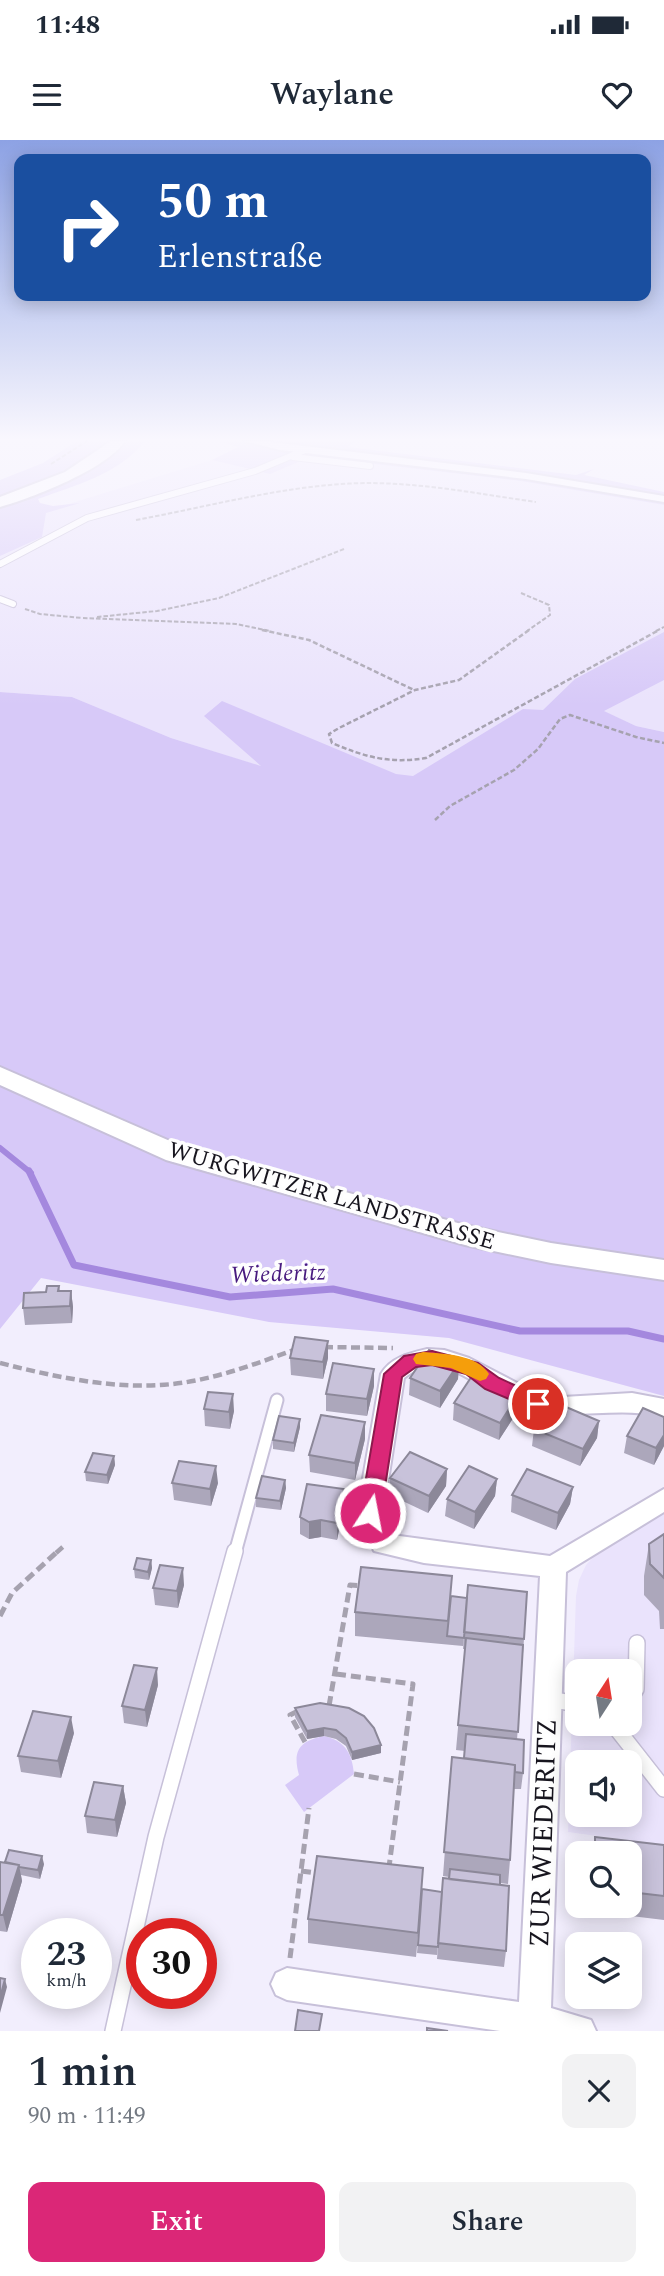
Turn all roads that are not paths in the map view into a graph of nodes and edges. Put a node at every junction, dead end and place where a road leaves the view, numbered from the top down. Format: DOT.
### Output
graph roads {
  1 [pos="65,529"];
  2 [pos="0,564"];
  3 [pos="0,599"];
  4 [pos="13,604"];
  5 [pos="0,1075"];
  6 [pos="664,1270"];
  7 [pos="276,1400"];
  8 [pos="664,1409"];
  9 [pos="661,1506"];
  10 [pos="553,1567"];
  11 [pos="637,1643"];
  12 [pos="637,1659"];
  13 [pos="548,1699"];
  14 [pos="565,1702"];
  15 [pos="623,1736"];
  16 [pos="664,1788"];
  17 [pos="286,1984"];
  18 [pos="534,2026"];
  19 [pos="113,2031"];
  20 [pos="580,2031"];
  1 -- 2 [label="lane"];
  3 -- 4 [label="lane"];
  5 -- 6 [label="main road, WURGWITZER LANDSTRASSE"];
  7 -- 19 [label="lane"];
  8 -- 10 [label="street"];
  9 -- 10 [label="street"];
  10 -- 13 [label="street, ZUR WIEDERITZ"];
  11 -- 12 [label="lane"];
  13 -- 14 [label="lane"];
  13 -- 18 [label="street, ZUR WIEDERITZ"];
  15 -- 16 [label="lane"];
  17 -- 18 [label="street"];
  18 -- 20 [label="street"];
}
